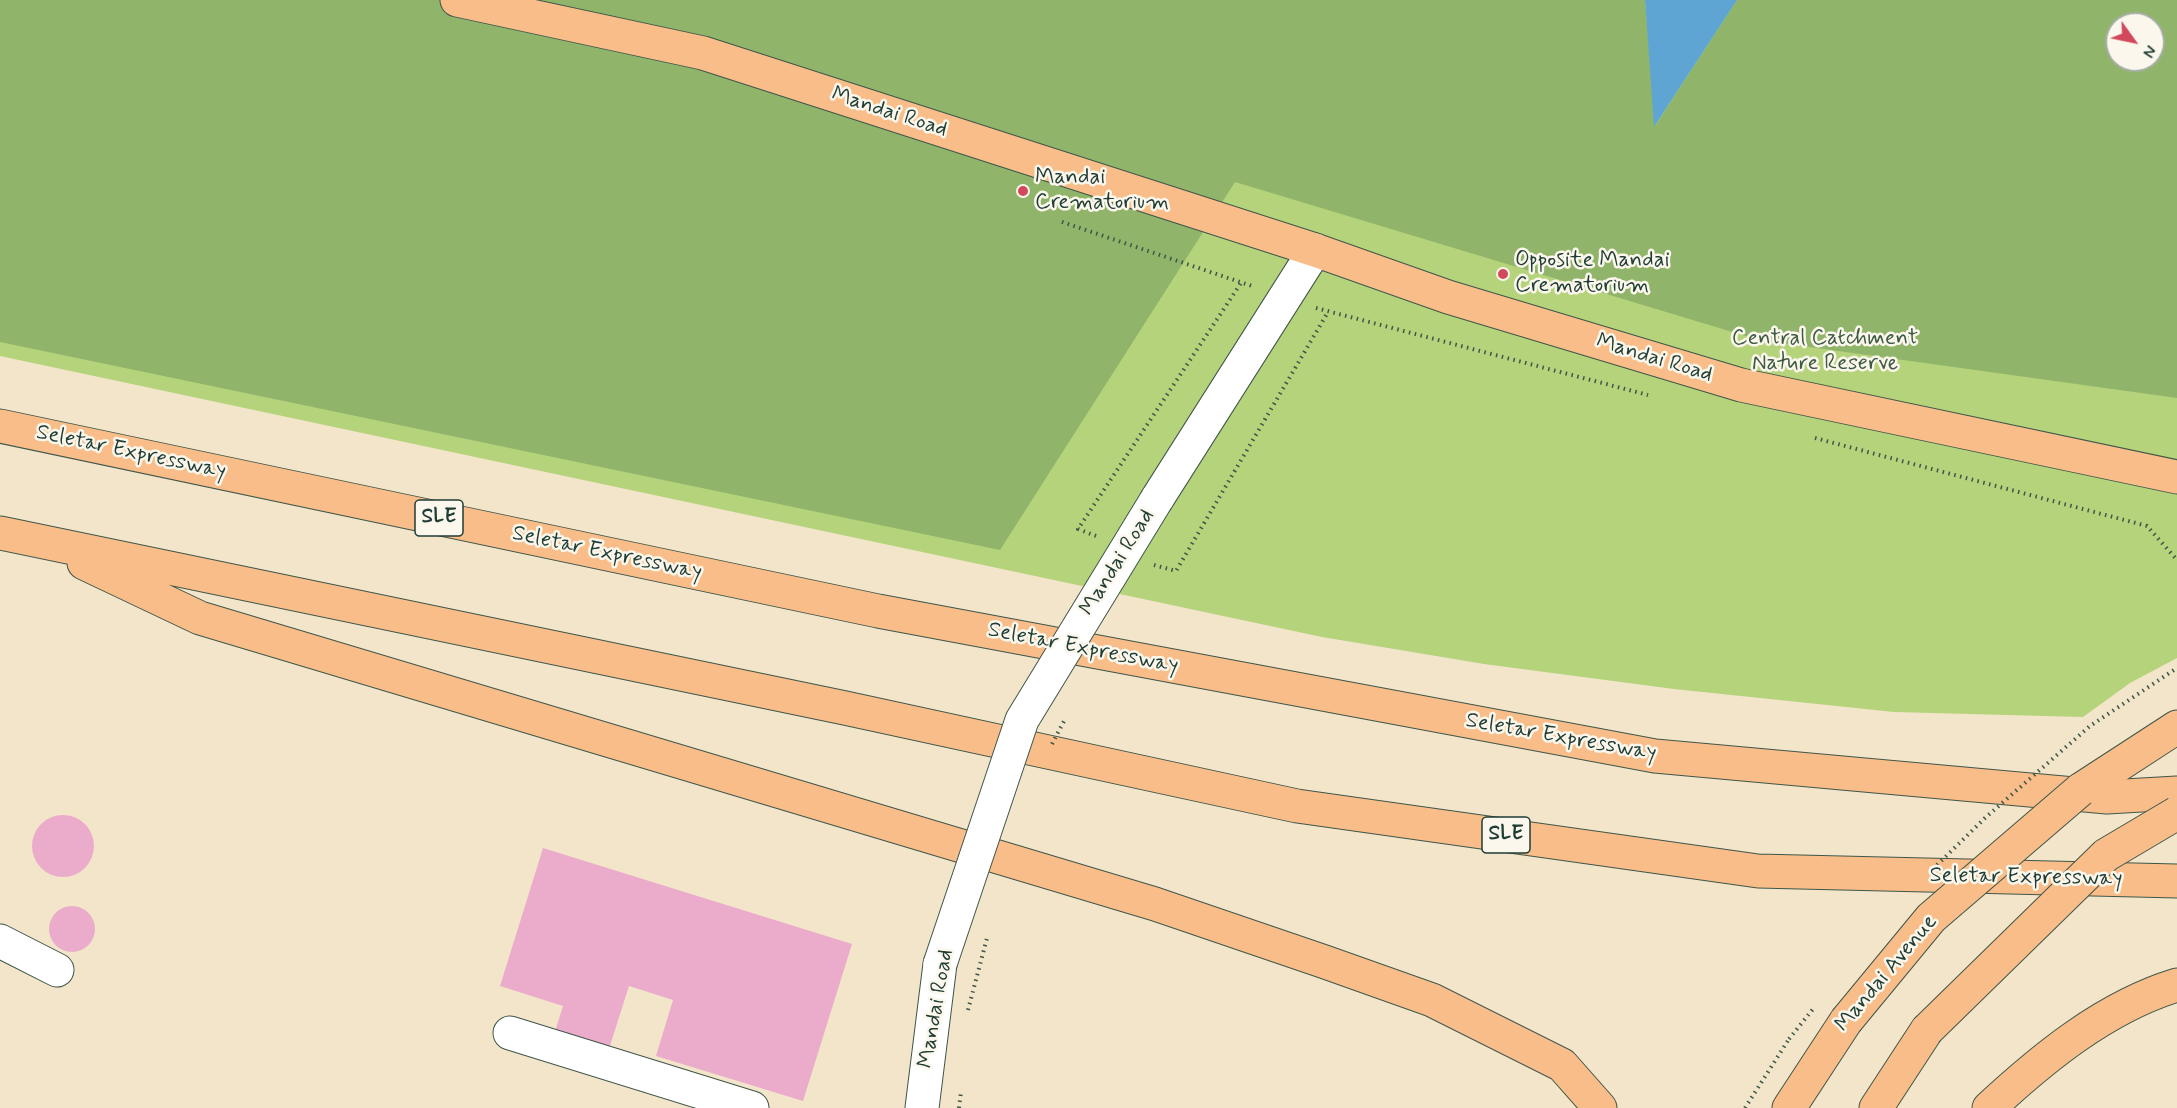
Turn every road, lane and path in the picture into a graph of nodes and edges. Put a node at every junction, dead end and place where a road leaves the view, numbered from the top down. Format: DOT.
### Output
graph roads {
  1 [pos="457,0"];
  2 [pos="1315,250"];
  3 [pos="1241,283"];
  4 [pos="1328,312"];
  5 [pos="0,426"];
  6 [pos="2176,477"];
  7 [pos="0,533"];
  8 [pos="1102,538"];
  9 [pos="36,541"];
  10 [pos="1147,563"];
  11 [pos="1067,715"];
  12 [pos="2177,727"];
  13 [pos="1051,746"];
  14 [pos="2177,794"];
  15 [pos="2177,813"];
  16 [pos="2177,881"];
  17 [pos="989,932"];
  18 [pos="0,941"];
  19 [pos="57,970"];
  20 [pos="2177,986"];
  21 [pos="968,1010"];
  22 [pos="510,1033"];
  23 [pos="1789,1039"];
  24 [pos="752,1108"];
  25 [pos="922,1108"];
  26 [pos="1600,1108"];
  27 [pos="1745,1108"];
  28 [pos="1789,1108"];
  29 [pos="1876,1108"];
  30 [pos="1989,1108"];
  1 -- 2 [label="main road, Mandai Road"];
  2 -- 6 [label="main road, Mandai Road"];
  2 -- 25 [label="street, Mandai Road, bridge"];
  3 -- 8 [label="path"];
  4 -- 10 [label="path"];
  5 -- 14 [label="main road, Seletar Expressway / SLE"];
  7 -- 9 [label="main road, Seletar Expressway / SLE"];
  9 -- 16 [label="main road, Seletar Expressway / SLE"];
  9 -- 26 [label="main road"];
  11 -- 13 [label="path, bridge"];
  12 -- 28 [label="main road, Mandai Avenue, bridge"];
  15 -- 29 [label="main road, bridge"];
  17 -- 21 [label="path, bridge"];
  18 -- 19 [label="street"];
  20 -- 30 [label="main road"];
  22 -- 24 [label="street"];
  23 -- 27 [label="path"];
}
